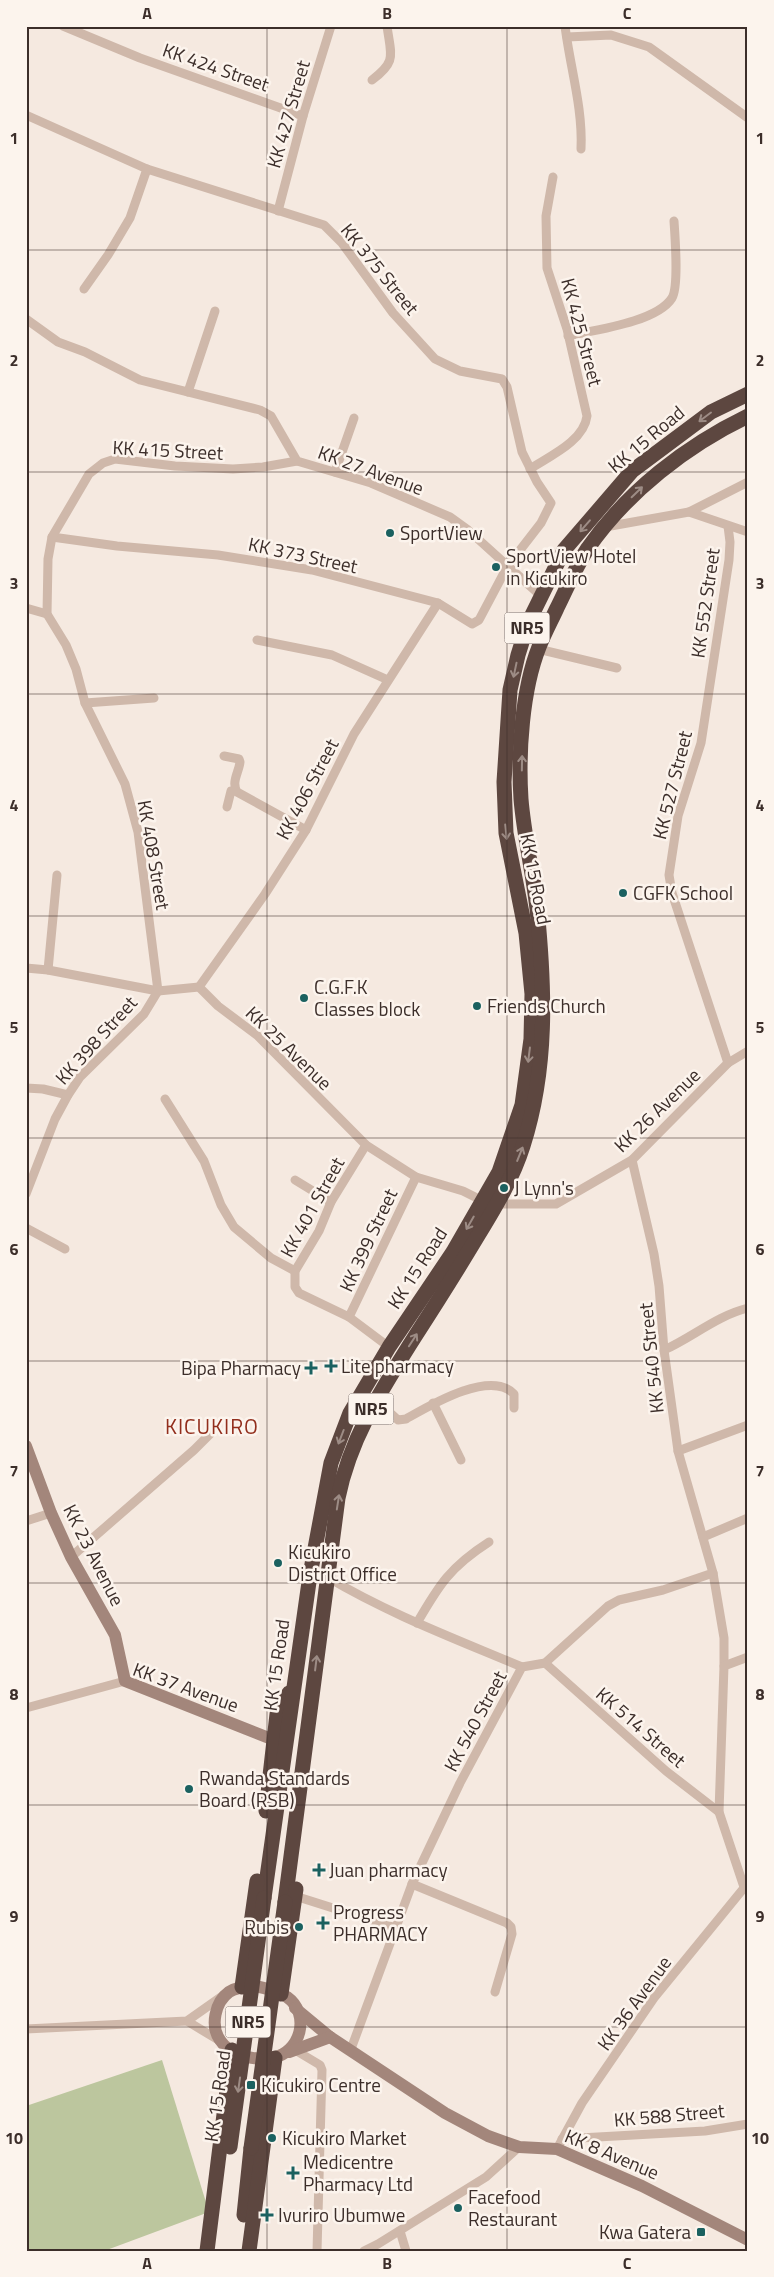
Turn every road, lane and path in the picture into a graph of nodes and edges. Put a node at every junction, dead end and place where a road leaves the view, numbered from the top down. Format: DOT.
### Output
graph roads {
  1 [pos="63,26"];
  2 [pos="331,26"];
  3 [pos="386,26"];
  4 [pos="565,26"];
  5 [pos="566,36"];
  6 [pos="372,80"];
  7 [pos="26,115"];
  8 [pos="303,116"];
  9 [pos="748,118"];
  10 [pos="581,149"];
  11 [pos="147,169"];
  12 [pos="553,177"];
  13 [pos="278,211"];
  14 [pos="674,221"];
  15 [pos="84,289"];
  16 [pos="215,310"];
  17 [pos="26,319"];
  18 [pos="568,336"];
  19 [pos="188,392"];
  20 [pos="748,394"];
  21 [pos="748,416"];
  22 [pos="354,418"];
  23 [pos="296,461"];
  24 [pos="530,469"];
  25 [pos="335,472"];
  26 [pos="748,482"];
  27 [pos="689,512"];
  28 [pos="728,526"];
  29 [pos="605,527"];
  30 [pos="748,532"];
  31 [pos="52,537"];
  32 [pos="507,567"];
  33 [pos="541,596"];
  34 [pos="438,603"];
  35 [pos="559,605"];
  36 [pos="26,608"];
  37 [pos="47,614"];
  38 [pos="257,640"];
  39 [pos="538,649"];
  40 [pos="617,668"];
  41 [pos="388,680"];
  42 [pos="709,684"];
  43 [pos="154,698"];
  44 [pos="85,703"];
  45 [pos="224,756"];
  46 [pos="235,790"];
  47 [pos="227,807"];
  48 [pos="306,830"];
  49 [pos="57,875"];
  50 [pos="26,968"];
  51 [pos="48,970"];
  52 [pos="198,987"];
  53 [pos="158,991"];
  54 [pos="748,1051"];
  55 [pos="728,1064"];
  56 [pos="26,1088"];
  57 [pos="68,1095"];
  58 [pos="165,1099"];
  59 [pos="366,1145"];
  60 [pos="632,1160"];
  61 [pos="416,1177"];
  62 [pos="295,1180"];
  63 [pos="26,1194"];
  64 [pos="482,1201"];
  65 [pos="331,1202"];
  66 [pos="498,1204"];
  67 [pos="26,1228"];
  68 [pos="65,1249"];
  69 [pos="295,1271"];
  70 [pos="748,1308"];
  71 [pos="349,1317"];
  72 [pos="389,1347"];
  73 [pos="664,1350"];
  74 [pos="375,1399"];
  75 [pos="433,1403"];
  76 [pos="514,1408"];
  77 [pos="748,1425"];
  78 [pos="210,1434"];
  79 [pos="26,1446"];
  80 [pos="678,1451"];
  81 [pos="461,1460"];
  82 [pos="51,1513"];
  83 [pos="748,1518"];
  84 [pos="26,1521"];
  85 [pos="703,1537"];
  86 [pos="489,1542"];
  87 [pos="71,1557"];
  88 [pos="713,1573"];
  89 [pos="327,1577"];
  90 [pos="416,1623"];
  91 [pos="748,1657"];
  92 [pos="545,1663"];
  93 [pos="724,1666"];
  94 [pos="522,1667"];
  95 [pos="125,1681"];
  96 [pos="293,1685"];
  97 [pos="26,1708"];
  98 [pos="274,1740"];
  99 [pos="719,1812"];
  100 [pos="412,1884"];
  101 [pos="746,1885"];
  102 [pos="290,1899"];
  103 [pos="396,1928"];
  104 [pos="235,1990"];
  105 [pos="495,1992"];
  106 [pos="280,1994"];
  107 [pos="295,2008"];
  108 [pos="187,2021"];
  109 [pos="26,2029"];
  110 [pos="330,2037"];
  111 [pos="226,2046"];
  112 [pos="351,2049"];
  113 [pos="286,2053"];
  114 [pos="748,2124"];
  115 [pos="560,2144"];
  116 [pos="519,2147"];
  117 [pos="400,2231"];
  118 [pos="748,2240"];
  119 [pos="207,2251"];
  120 [pos="217,2251"];
  121 [pos="240,2251"];
  122 [pos="249,2251"];
  123 [pos="317,2251"];
  124 [pos="364,2251"];
  125 [pos="406,2251"];
  1 -- 8 [label="street, KK 424 Street"];
  2 -- 8 [label="street, KK 427 Street"];
  3 -- 6 [label="street"];
  4 -- 5 [label="street"];
  5 -- 9 [label="street"];
  5 -- 10 [label="street"];
  7 -- 11 [label="street, KK 375 Street"];
  8 -- 13 [label="street, KK 427 Street"];
  11 -- 13 [label="street, KK 375 Street"];
  11 -- 15 [label="street"];
  12 -- 18 [label="street, KK 425 Street"];
  13 -- 24 [label="street, KK 375 Street"];
  14 -- 18 [label="street"];
  16 -- 19 [label="street"];
  17 -- 19 [label="street, KK 27 Avenue"];
  18 -- 24 [label="street, KK 425 Street"];
  19 -- 23 [label="street, KK 27 Avenue"];
  20 -- 33 [label="highway, KK 15 Road / NR5, one-way"];
  29 -- 21 [label="highway, KK 15 Road / NR5, one-way"];
  22 -- 25 [label="street"];
  23 -- 25 [label="street, KK 27 Avenue"];
  23 -- 31 [label="street, KK 415 Street"];
  24 -- 32 [label="street, KK 375 Street"];
  25 -- 32 [label="street, KK 27 Avenue"];
  26 -- 27 [label="street"];
  27 -- 28 [label="street"];
  27 -- 29 [label="street"];
  28 -- 30 [label="street"];
  28 -- 42 [label="street, KK 552 Street"];
  29 -- 35 [label="highway, KK 15 Road / NR5"];
  31 -- 34 [label="street, KK 373 Street"];
  31 -- 37 [label="street, KK 415 Street"];
  32 -- 33 [label="street, KK 27 Avenue"];
  32 -- 34 [label="street, KK 373 Street"];
  33 -- 35 [label="highway"];
  33 -- 64 [label="highway, KK 15 Road / NR5, one-way"];
  34 -- 41 [label="street, KK 406 Street"];
  35 -- 39 [label="highway, KK 15 Road / NR5"];
  36 -- 37 [label="street"];
  37 -- 44 [label="street"];
  38 -- 41 [label="street"];
  39 -- 40 [label="street"];
  66 -- 39 [label="highway, KK 15 Road / NR5, one-way"];
  41 -- 48 [label="street, KK 406 Street"];
  42 -- 55 [label="street, KK 527 Street"];
  43 -- 44 [label="street"];
  44 -- 53 [label="street, KK 408 Street"];
  45 -- 46 [label="street"];
  46 -- 47 [label="street"];
  46 -- 48 [label="street"];
  48 -- 52 [label="street, KK 406 Street"];
  49 -- 51 [label="street"];
  50 -- 51 [label="street"];
  51 -- 53 [label="street"];
  52 -- 53 [label="street"];
  52 -- 59 [label="street, KK 25 Avenue"];
  53 -- 57 [label="street, KK 398 Street"];
  54 -- 55 [label="street, KK 26 Avenue"];
  55 -- 60 [label="street, KK 26 Avenue"];
  56 -- 57 [label="street"];
  57 -- 63 [label="street, KK 398 Street"];
  58 -- 69 [label="street"];
  59 -- 61 [label="street, KK 25 Avenue"];
  59 -- 65 [label="street, KK 401 Street"];
  60 -- 66 [label="street, KK 26 Avenue"];
  60 -- 73 [label="street, KK 540 Street"];
  61 -- 64 [label="street, KK 25 Avenue"];
  61 -- 71 [label="street, KK 399 Street"];
  62 -- 65 [label="street"];
  64 -- 66 [label="highway"];
  64 -- 72 [label="highway, KK 15 Road / NR5, one-way"];
  65 -- 69 [label="street, KK 401 Street"];
  74 -- 66 [label="highway, KK 15 Road / NR5, one-way"];
  67 -- 68 [label="street"];
  69 -- 71 [label="street, KK 401 Street"];
  70 -- 73 [label="street"];
  71 -- 72 [label="street"];
  72 -- 96 [label="highway, KK 15 Road / NR5, one-way"];
  73 -- 80 [label="street, KK 540 Street"];
  74 -- 75 [label="street"];
  89 -- 74 [label="highway, KK 15 Road / NR5, one-way"];
  75 -- 76 [label="street"];
  75 -- 81 [label="street"];
  77 -- 80 [label="street"];
  78 -- 87 [label="street"];
  79 -- 82 [label="main road, KK 23 Avenue"];
  80 -- 85 [label="street, KK 540 Street"];
  82 -- 84 [label="street"];
  82 -- 87 [label="main road, KK 23 Avenue"];
  83 -- 85 [label="street"];
  85 -- 88 [label="street, KK 540 Street"];
  86 -- 90 [label="street"];
  87 -- 95 [label="main road, KK 23 Avenue"];
  88 -- 92 [label="street"];
  88 -- 93 [label="street, KK 540 Street"];
  89 -- 90 [label="street"];
  102 -- 89 [label="highway, KK 15 Road / NR5, one-way"];
  90 -- 94 [label="street"];
  91 -- 93 [label="street"];
  92 -- 94 [label="street, KK 540 Street"];
  92 -- 99 [label="street, KK 514 Street"];
  93 -- 99 [label="street, KK 540 Street"];
  94 -- 100 [label="street, KK 540 Street"];
  95 -- 97 [label="street, KK 37 Avenue"];
  95 -- 98 [label="main road, KK 37 Avenue"];
  96 -- 98 [label="highway"];
  96 -- 120 [label="highway, KK 15 Road / NR5, one-way, bridge"];
  98 -- 104 [label="highway"];
  99 -- 101 [label="street"];
  100 -- 103 [label="street, KK 540 Street"];
  100 -- 105 [label="street"];
  101 -- 115 [label="street, KK 36 Avenue"];
  102 -- 103 [label="street"];
  102 -- 106 [label="highway"];
  102 -- 121 [label="highway, KK 15 Road / NR5, bridge"];
  103 -- 112 [label="street, KK 540 Street"];
  104 -- 106 [label="main road"];
  104 -- 108 [label="street"];
  104 -- 111 [label="main road"];
  106 -- 107 [label="main road"];
  107 -- 110 [label="main road, KK 8 Avenue"];
  107 -- 113 [label="main road"];
  108 -- 109 [label="street"];
  108 -- 111 [label="street"];
  110 -- 112 [label="main road, KK 8 Avenue"];
  110 -- 113 [label="main road"];
  111 -- 113 [label="main road"];
  111 -- 119 [label="highway"];
  112 -- 116 [label="main road, KK 8 Avenue"];
  113 -- 122 [label="highway"];
  113 -- 123 [label="street"];
  114 -- 115 [label="street, KK 588 Street"];
  115 -- 116 [label="main road, KK 8 Avenue"];
  115 -- 118 [label="main road, KK 8 Avenue"];
  116 -- 117 [label="street"];
  117 -- 124 [label="street"];
  117 -- 125 [label="street"];
}
